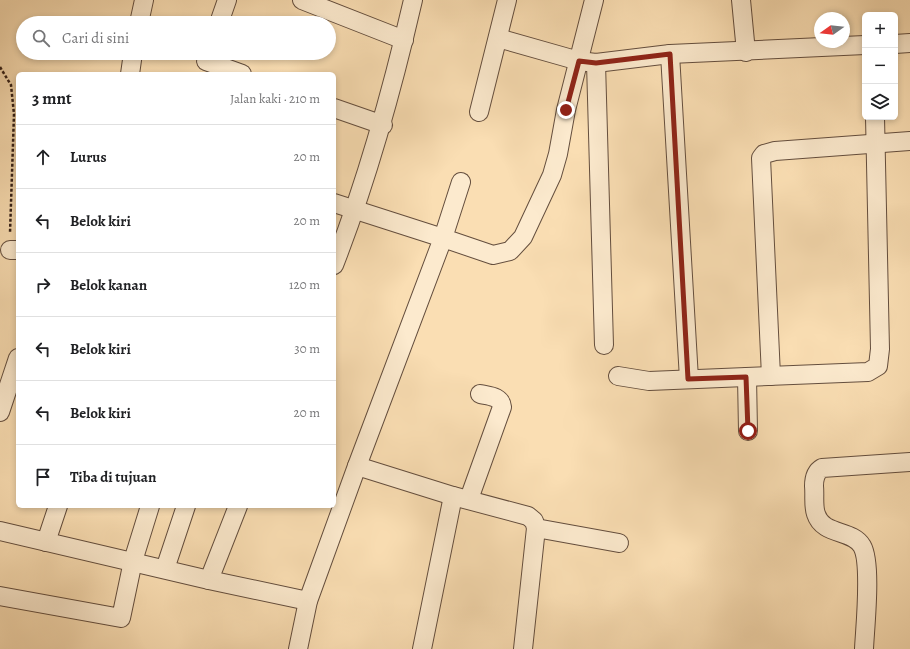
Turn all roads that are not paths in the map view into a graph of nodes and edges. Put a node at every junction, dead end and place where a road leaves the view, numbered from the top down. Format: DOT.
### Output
graph roads {
  1 [pos="144,0"];
  2 [pos="227,0"];
  3 [pos="302,0"];
  4 [pos="413,0"];
  5 [pos="507,0"];
  6 [pos="594,0"];
  7 [pos="742,0"];
  8 [pos="141,16"];
  9 [pos="221,16"];
  10 [pos="498,38"];
  11 [pos="404,40"];
  12 [pos="910,43"];
  13 [pos="898,44"];
  14 [pos="862,45"];
  15 [pos="746,52"];
  16 [pos="670,54"];
  17 [pos="132,60"];
  18 [pos="588,62"];
  19 [pos="205,63"];
  20 [pos="130,72"];
  21 [pos="235,72"];
  22 [pos="336,109"];
  23 [pos="479,112"];
  24 [pos="876,120"];
  25 [pos="383,125"];
  26 [pos="910,141"];
  27 [pos="876,142"];
  28 [pos="462,182"];
  29 [pos="336,204"];
  30 [pos="356,210"];
  31 [pos="443,238"];
  32 [pos="336,260"];
  33 [pos="604,345"];
  34 [pos="16,364"];
  35 [pos="618,376"];
  36 [pos="771,376"];
  37 [pos="746,377"];
  38 [pos="688,379"];
  39 [pos="480,394"];
  40 [pos="0,412"];
  41 [pos="748,431"];
  42 [pos="910,462"];
  43 [pos="357,466"];
  44 [pos="461,497"];
  45 [pos="57,508"];
  46 [pos="149,508"];
  47 [pos="185,508"];
  48 [pos="237,508"];
  49 [pos="536,528"];
  50 [pos="0,531"];
  51 [pos="46,542"];
  52 [pos="619,543"];
  53 [pos="133,561"];
  54 [pos="165,569"];
  55 [pos="209,580"];
  56 [pos="0,596"];
  57 [pos="308,601"];
  58 [pos="298,649"];
  59 [pos="422,649"];
  60 [pos="523,649"];
  61 [pos="864,649"];
  1 -- 8 [label="street"];
  2 -- 9 [label="street"];
  3 -- 11 [label="street"];
  4 -- 11 [label="street"];
  5 -- 10 [label="street"];
  6 -- 18 [label="street"];
  7 -- 15 [label="street"];
  10 -- 18 [label="street"];
  10 -- 23 [label="street"];
  11 -- 25 [label="street"];
  12 -- 13 [label="street"];
  14 -- 15 [label="street"];
  15 -- 16 [label="street"];
  16 -- 18 [label="street"];
  16 -- 38 [label="street"];
  17 -- 20 [label="street"];
  18 -- 31 [label="street"];
  18 -- 33 [label="street"];
  19 -- 21 [label="street"];
  22 -- 25 [label="street"];
  24 -- 27 [label="street"];
  25 -- 30 [label="street"];
  26 -- 27 [label="street"];
  27 -- 36 [label="street"];
  27 -- 36 [label="street"];
  28 -- 31 [label="street"];
  29 -- 30 [label="street"];
  30 -- 31 [label="street"];
  30 -- 32 [label="street"];
  31 -- 43 [label="street"];
  34 -- 40 [label="street"];
  35 -- 38 [label="street"];
  36 -- 37 [label="street"];
  37 -- 38 [label="street"];
  37 -- 41 [label="street"];
  39 -- 44 [label="street"];
  42 -- 61 [label="street"];
  43 -- 44 [label="street"];
  43 -- 57 [label="street"];
  44 -- 49 [label="street"];
  44 -- 59 [label="street"];
  45 -- 51 [label="street"];
  46 -- 53 [label="street"];
  47 -- 54 [label="street"];
  48 -- 55 [label="street"];
  49 -- 52 [label="street"];
  49 -- 60 [label="street"];
  50 -- 51 [label="street"];
  51 -- 53 [label="street"];
  53 -- 54 [label="street"];
  53 -- 56 [label="street"];
  54 -- 55 [label="street"];
  55 -- 57 [label="street"];
  57 -- 58 [label="street"];
}
